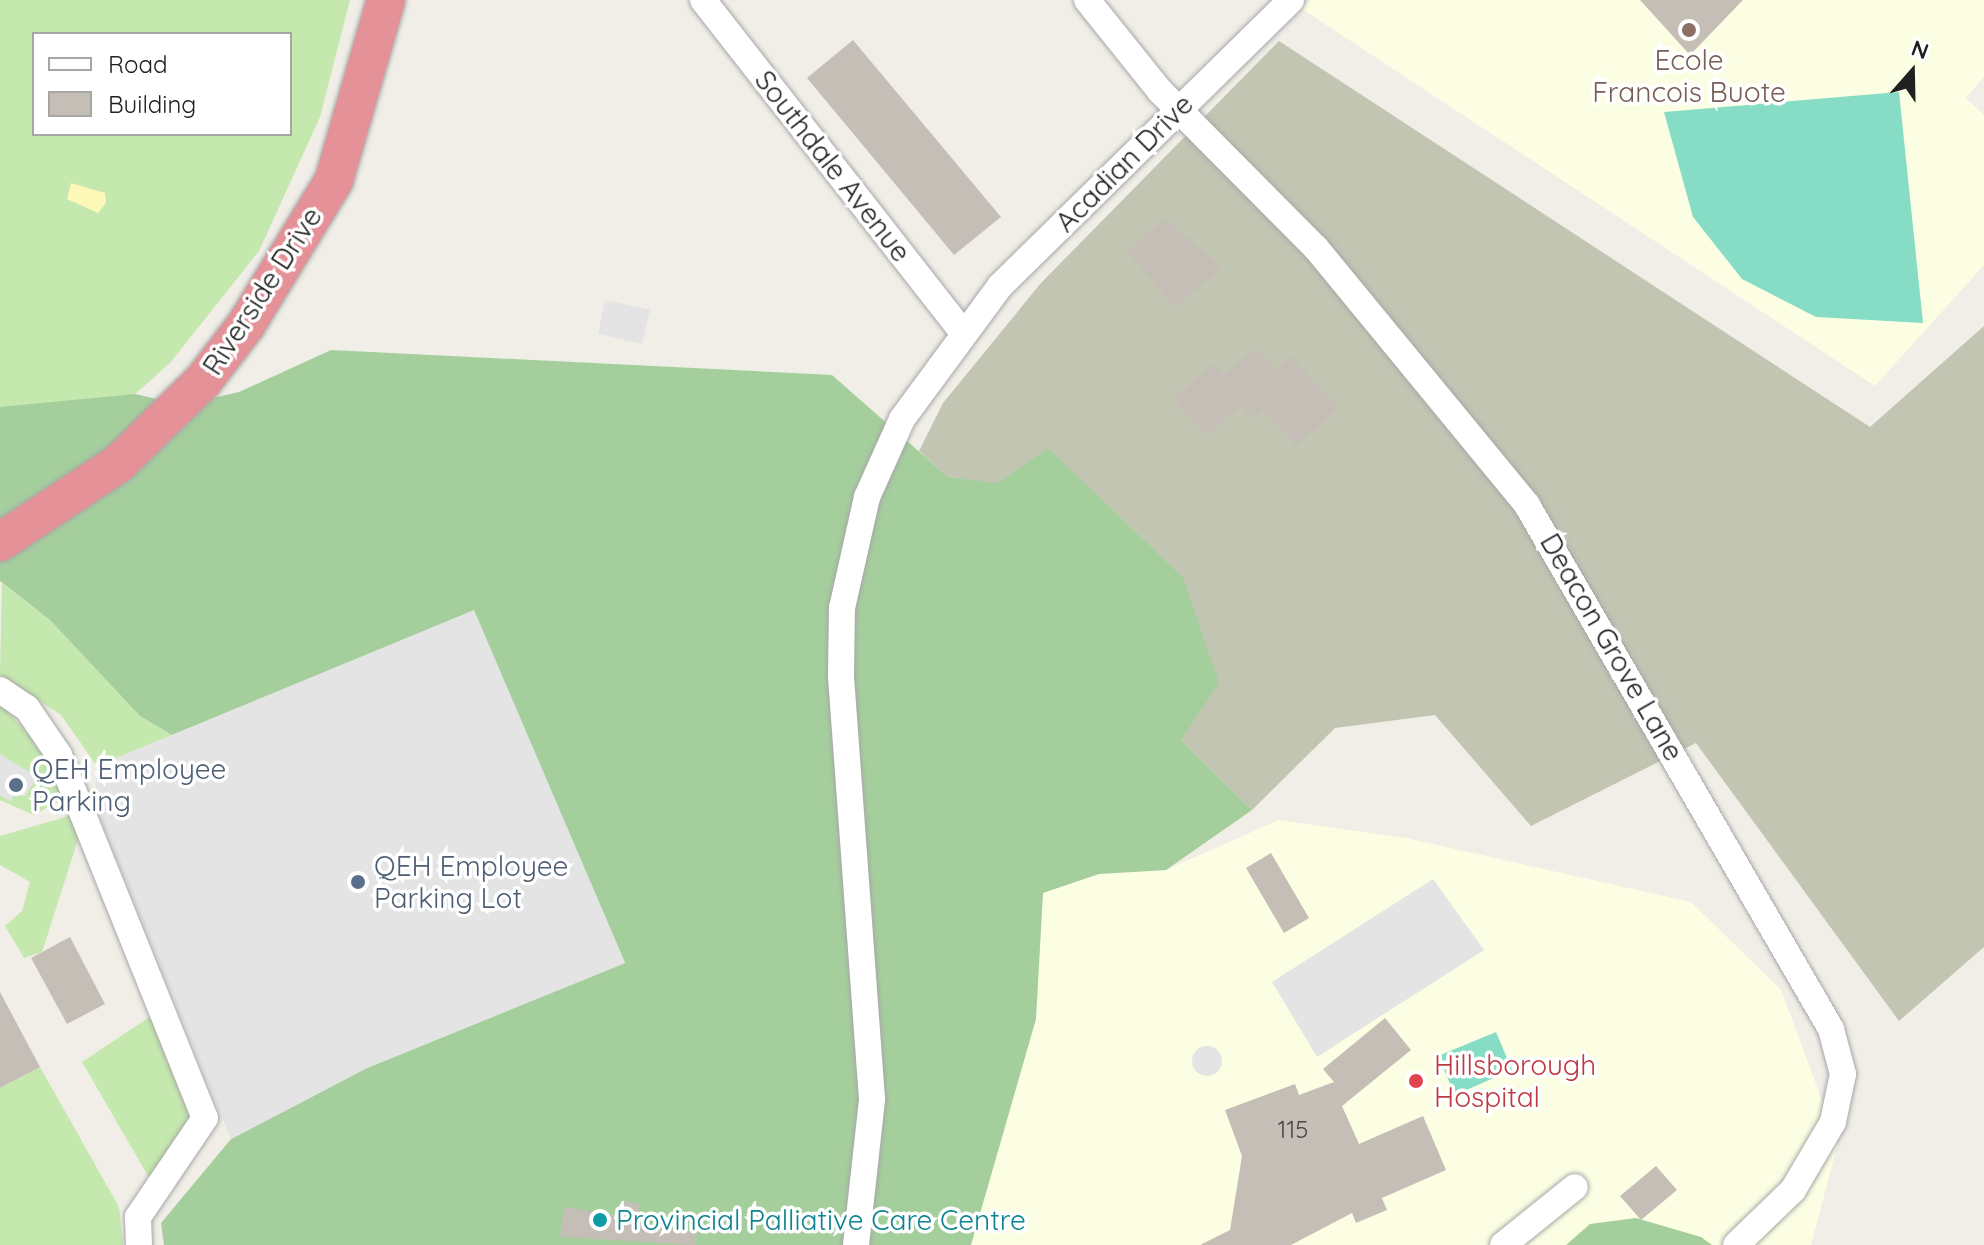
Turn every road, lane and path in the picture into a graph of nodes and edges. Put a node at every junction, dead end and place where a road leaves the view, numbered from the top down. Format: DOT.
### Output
graph roads {
  1 [pos="386,0"];
  2 [pos="411,0"];
  3 [pos="703,0"];
  4 [pos="1087,0"];
  5 [pos="1291,0"];
  6 [pos="361,90"];
  7 [pos="1178,107"];
  8 [pos="963,333"];
  9 [pos="0,542"];
  10 [pos="0,690"];
  11 [pos="1575,1187"];
  12 [pos="139,1245"];
  13 [pos="856,1245"];
  14 [pos="1503,1245"];
  15 [pos="1736,1245"];
  1 -- 6 [label="highway, Riverside Drive"];
  2 -- 6 [label="highway"];
  3 -- 8 [label="street, Southdale Avenue"];
  4 -- 7 [label="street, Deacon Grove Lane"];
  5 -- 7 [label="street, Acadian Drive"];
  6 -- 9 [label="highway, Riverside Drive"];
  7 -- 8 [label="street, Acadian Drive"];
  7 -- 15 [label="street, Deacon Grove Lane"];
  8 -- 13 [label="street, Acadian Drive"];
  10 -- 12 [label="street"];
  11 -- 14 [label="street"];
}
